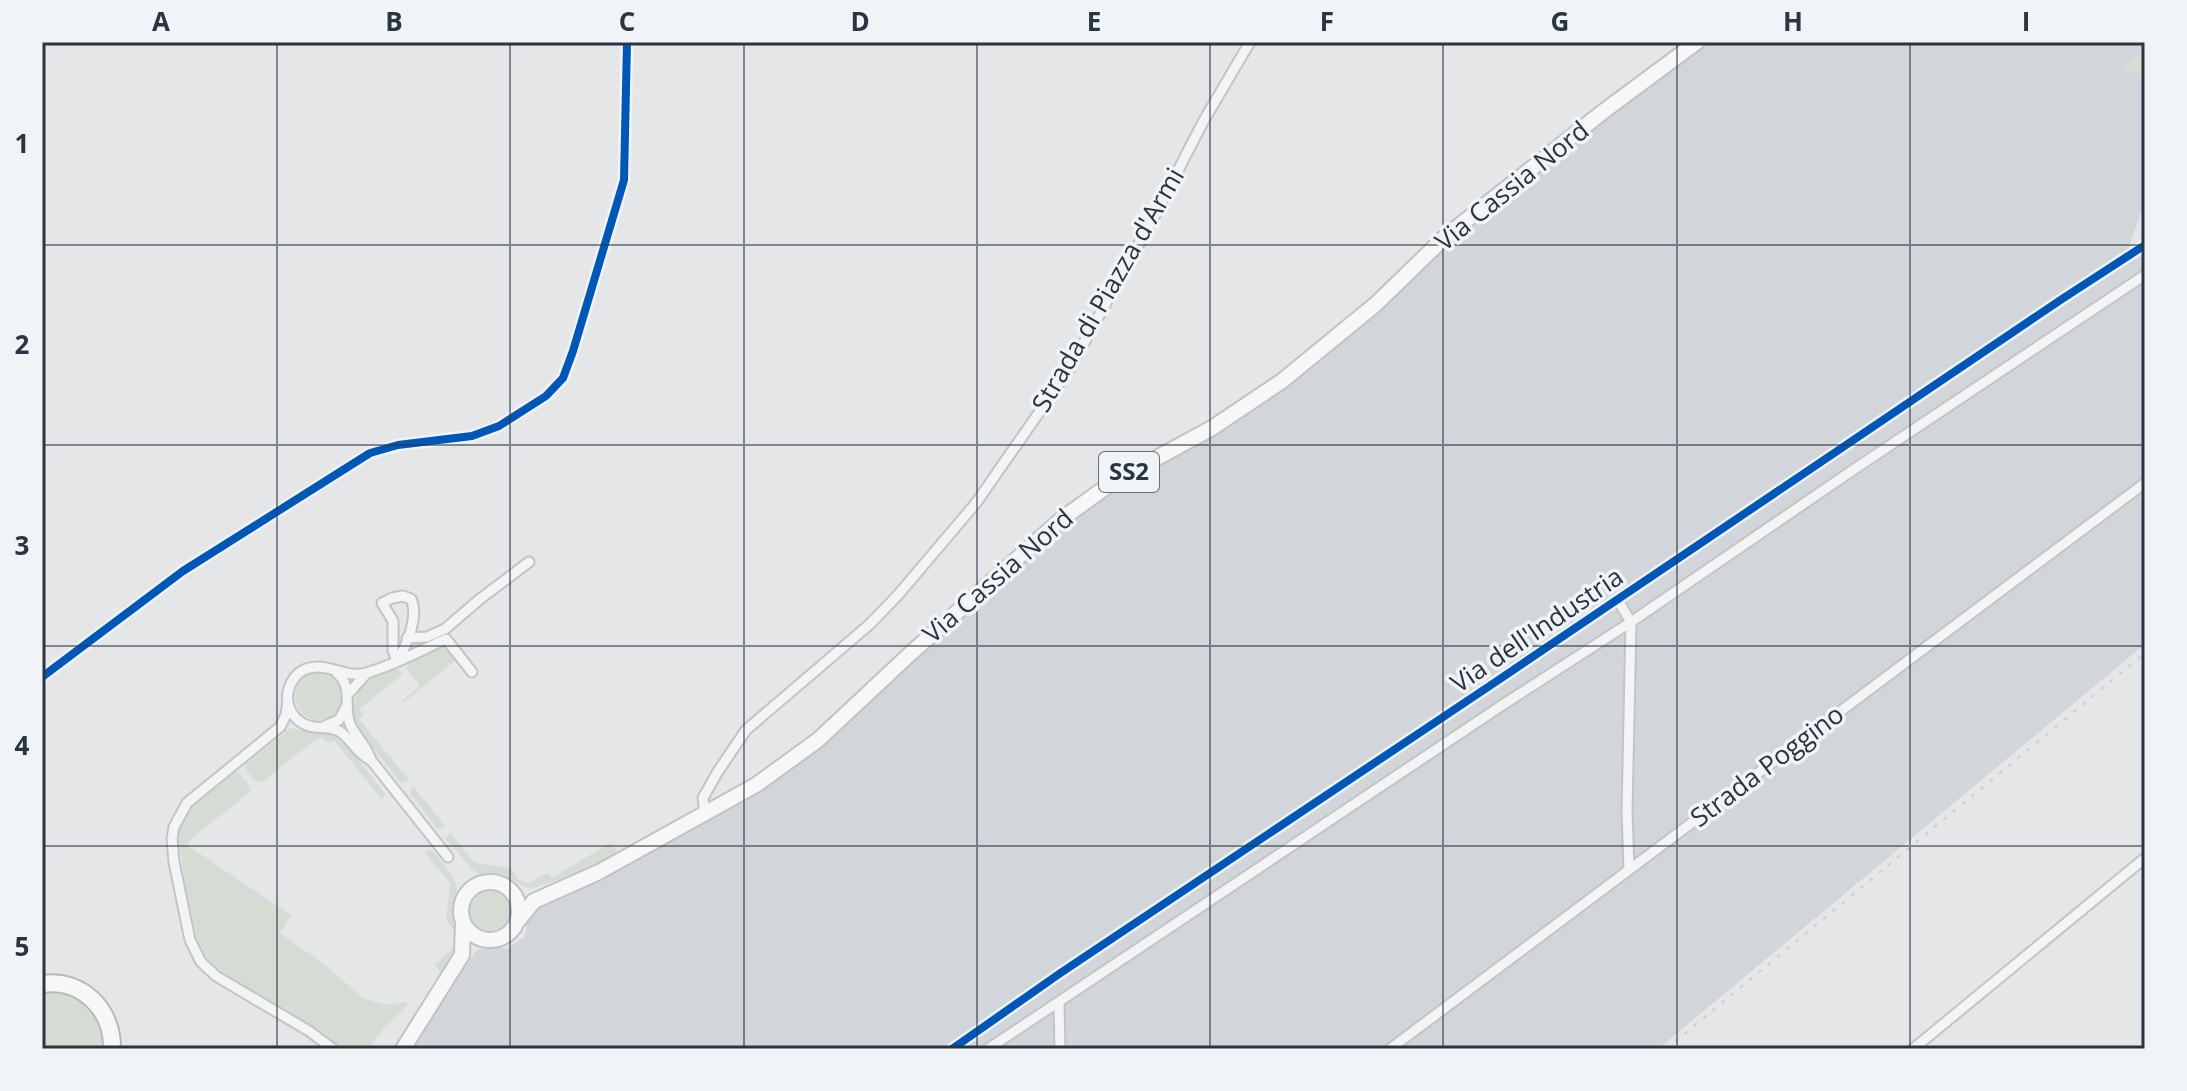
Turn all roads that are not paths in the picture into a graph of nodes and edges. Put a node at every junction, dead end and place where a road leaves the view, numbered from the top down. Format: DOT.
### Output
graph roads {
  1 [pos="1250,42"];
  2 [pos="1697,42"];
  3 [pos="2145,245"];
  4 [pos="2145,275"];
  5 [pos="2145,483"];
  6 [pos="529,562"];
  7 [pos="1617,599"];
  8 [pos="1631,622"];
  9 [pos="407,638"];
  10 [pos="397,660"];
  11 [pos="335,671"];
  12 [pos="472,672"];
  13 [pos="367,673"];
  14 [pos="348,698"];
  15 [pos="288,701"];
  16 [pos="304,724"];
  17 [pos="280,727"];
  18 [pos="321,727"];
  19 [pos="371,760"];
  20 [pos="705,812"];
  21 [pos="448,857"];
  22 [pos="2145,858"];
  23 [pos="1629,869"];
  24 [pos="509,888"];
  25 [pos="555,890"];
  26 [pos="463,921"];
  27 [pos="517,922"];
  28 [pos="494,940"];
  29 [pos="462,955"];
  30 [pos="42,984"];
  31 [pos="1059,1003"];
  32 [pos="112,1049"];
  33 [pos="333,1049"];
  34 [pos="403,1049"];
  35 [pos="952,1049"];
  36 [pos="988,1049"];
  37 [pos="1060,1049"];
  38 [pos="1390,1049"];
  39 [pos="1913,1049"];
  1 -- 20 [label="street, Strada di Piazza d'Armi"];
  2 -- 20 [label="main road, Via Cassia Nord / SS2"];
  3 -- 7 [label="street, Via dell'Industria"];
  4 -- 8 [label="street, Via dell'Industria"];
  5 -- 23 [label="street, Strada Poggino"];
  6 -- 9 [label="street"];
  7 -- 8 [label="street"];
  7 -- 35 [label="street, Via dell'Industria"];
  8 -- 23 [label="street"];
  8 -- 31 [label="street, Via dell'Industria"];
  9 -- 10 [label="street"];
  9 -- 10 [label="street"];
  10 -- 12 [label="street"];
  10 -- 13 [label="street"];
  11 -- 13 [label="street"];
  11 -- 14 [label="street"];
  11 -- 15 [label="street"];
  13 -- 14 [label="street"];
  14 -- 18 [label="street"];
  14 -- 19 [label="street"];
  15 -- 16 [label="street"];
  15 -- 17 [label="street"];
  16 -- 17 [label="street"];
  16 -- 18 [label="street"];
  17 -- 33 [label="street"];
  18 -- 19 [label="street"];
  19 -- 21 [label="street"];
  20 -- 25 [label="main road, Via Cassia Nord / SS2"];
  22 -- 39 [label="street"];
  23 -- 38 [label="street, Strada Poggino"];
  24 -- 25 [label="main road, Via Cassia Nord / SS2"];
  24 -- 26 [label="main road, SS2"];
  24 -- 27 [label="main road"];
  25 -- 27 [label="main road, Via Cassia Nord / SS2"];
  26 -- 28 [label="main road"];
  26 -- 29 [label="main road, SS2"];
  27 -- 28 [label="main road, SS2"];
  28 -- 29 [label="main road, SS2"];
  29 -- 34 [label="main road"];
  30 -- 32 [label="highway"];
  31 -- 36 [label="street, Via dell'Industria"];
  31 -- 37 [label="street"];
}
